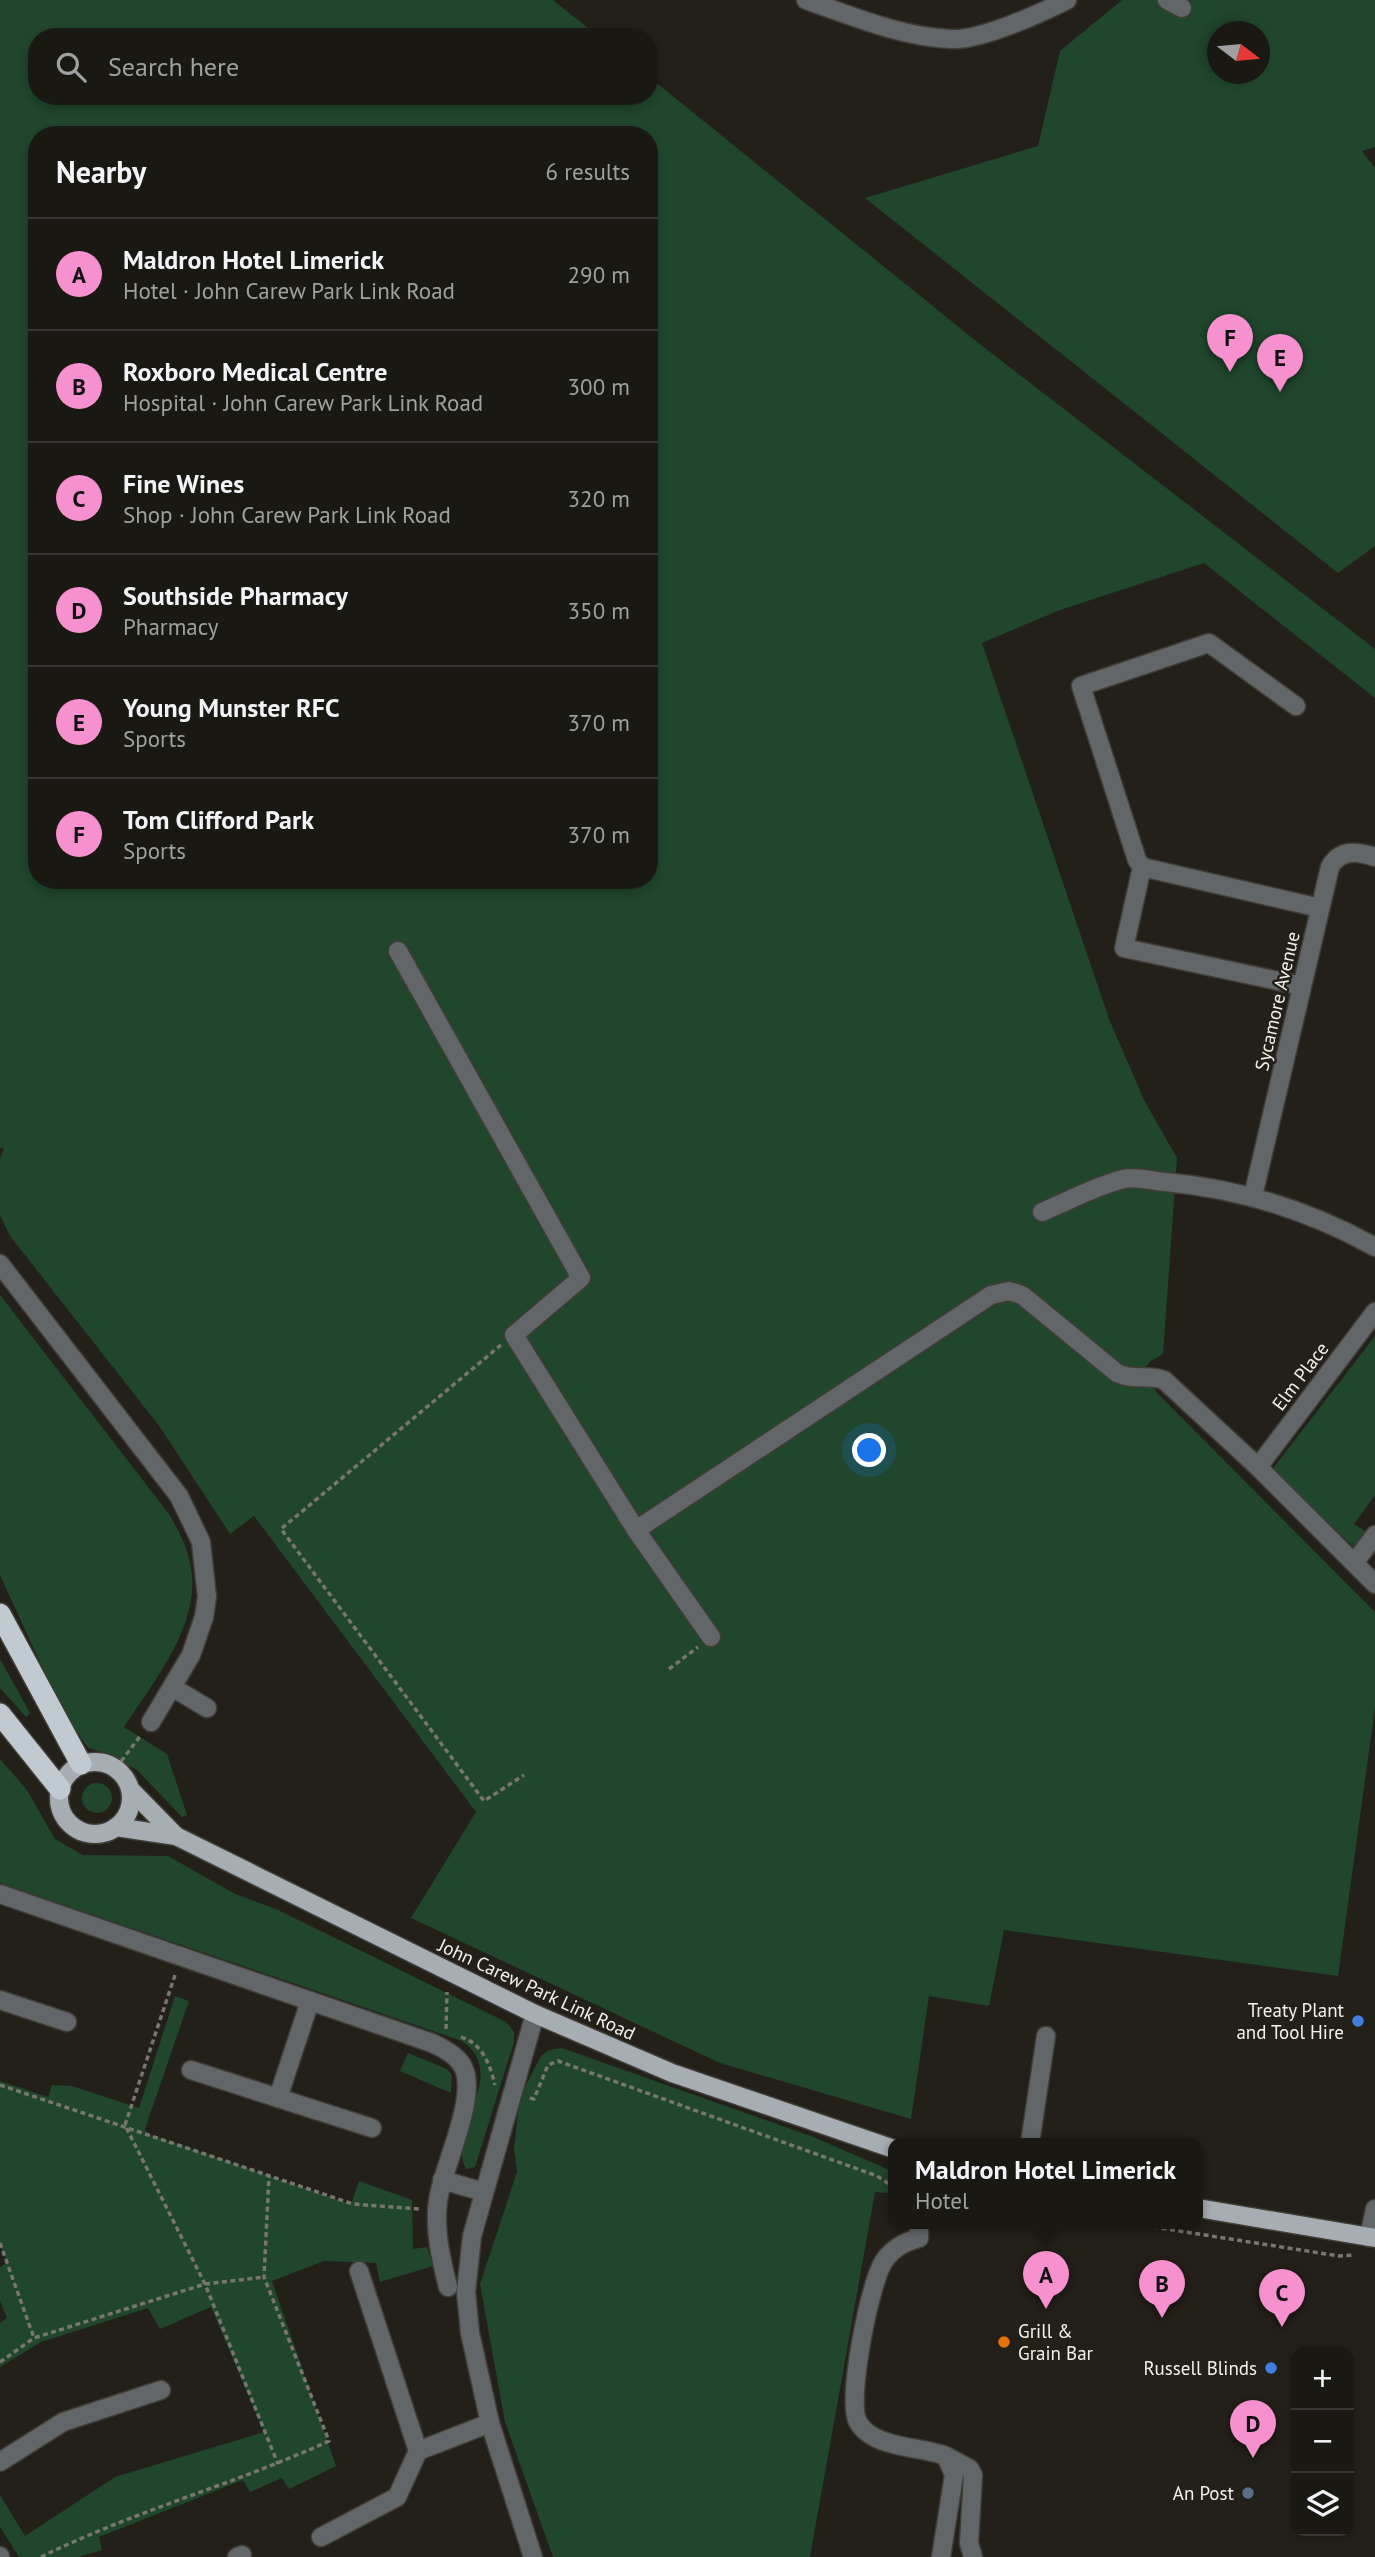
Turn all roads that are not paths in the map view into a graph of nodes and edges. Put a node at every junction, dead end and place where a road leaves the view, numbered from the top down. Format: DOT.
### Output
graph roads {
  1 [pos="806,0"];
  2 [pos="1067,0"];
  3 [pos="1296,706"];
  4 [pos="1375,857"];
  5 [pos="1142,867"];
  6 [pos="1320,908"];
  7 [pos="398,951"];
  8 [pos="1302,986"];
  9 [pos="1253,1196"];
  10 [pos="1042,1212"];
  11 [pos="1375,1247"];
  12 [pos="0,1264"];
  13 [pos="1375,1312"];
  14 [pos="1258,1466"];
  15 [pos="636,1530"];
  16 [pos="1375,1535"];
  17 [pos="1355,1562"];
  18 [pos="1375,1584"];
  19 [pos="0,1614"];
  20 [pos="710,1637"];
  21 [pos="172,1687"];
  22 [pos="207,1708"];
  23 [pos="0,1714"];
  24 [pos="150,1722"];
  25 [pos="81,1764"];
  26 [pos="60,1789"];
  27 [pos="130,1789"];
  28 [pos="116,1827"];
  29 [pos="176,1836"];
  30 [pos="0,1894"];
  31 [pos="0,2000"];
  32 [pos="310,2001"];
  33 [pos="535,2014"];
  34 [pos="67,2022"];
  35 [pos="1046,2036"];
  36 [pos="191,2070"];
  37 [pos="278,2098"];
  38 [pos="372,2129"];
  39 [pos="1031,2138"];
  40 [pos="888,2147"];
  41 [pos="442,2180"];
  42 [pos="484,2192"];
  43 [pos="1203,2209"];
  44 [pos="1375,2209"];
  45 [pos="919,2229"];
  46 [pos="1372,2238"];
  47 [pos="359,2271"];
  48 [pos="448,2287"];
  49 [pos="161,2390"];
  50 [pos="489,2423"];
  51 [pos="418,2451"];
  52 [pos="946,2456"];
  53 [pos="0,2462"];
  54 [pos="321,2537"];
  55 [pos="533,2557"];
  56 [pos="941,2557"];
  57 [pos="973,2557"];
  1 -- 2 [label="street"];
  3 -- 5 [label="street"];
  4 -- 6 [label="street, Sycamore Avenue"];
  5 -- 6 [label="street"];
  5 -- 8 [label="street"];
  6 -- 8 [label="street, Sycamore Avenue"];
  7 -- 15 [label="street"];
  8 -- 9 [label="street, Sycamore Avenue"];
  9 -- 10 [label="street"];
  9 -- 11 [label="street"];
  12 -- 21 [label="street"];
  13 -- 14 [label="street, Elm Place"];
  14 -- 15 [label="street"];
  14 -- 17 [label="street"];
  15 -- 20 [label="street"];
  16 -- 17 [label="street"];
  17 -- 18 [label="street"];
  19 -- 25 [label="highway"];
  21 -- 22 [label="street"];
  21 -- 24 [label="street"];
  23 -- 26 [label="highway"];
  25 -- 26 [label="main road"];
  25 -- 27 [label="main road"];
  26 -- 28 [label="main road"];
  27 -- 28 [label="main road"];
  27 -- 29 [label="main road, John Carew Park Link Road"];
  28 -- 29 [label="main road, John Carew Park Link Road"];
  29 -- 33 [label="main road, John Carew Park Link Road"];
  30 -- 32 [label="street"];
  31 -- 34 [label="street"];
  32 -- 37 [label="street"];
  32 -- 41 [label="street"];
  33 -- 40 [label="main road, John Carew Park Link Road"];
  33 -- 42 [label="street"];
  35 -- 39 [label="street"];
  36 -- 37 [label="street"];
  37 -- 38 [label="street"];
  41 -- 42 [label="street"];
  41 -- 48 [label="street"];
  42 -- 50 [label="street"];
  43 -- 46 [label="main road"];
  44 -- 46 [label="street"];
  45 -- 52 [label="street"];
  47 -- 51 [label="street"];
  49 -- 53 [label="street"];
  50 -- 51 [label="street"];
  50 -- 55 [label="street"];
  51 -- 54 [label="street"];
  52 -- 56 [label="street"];
  52 -- 57 [label="street"];
}
